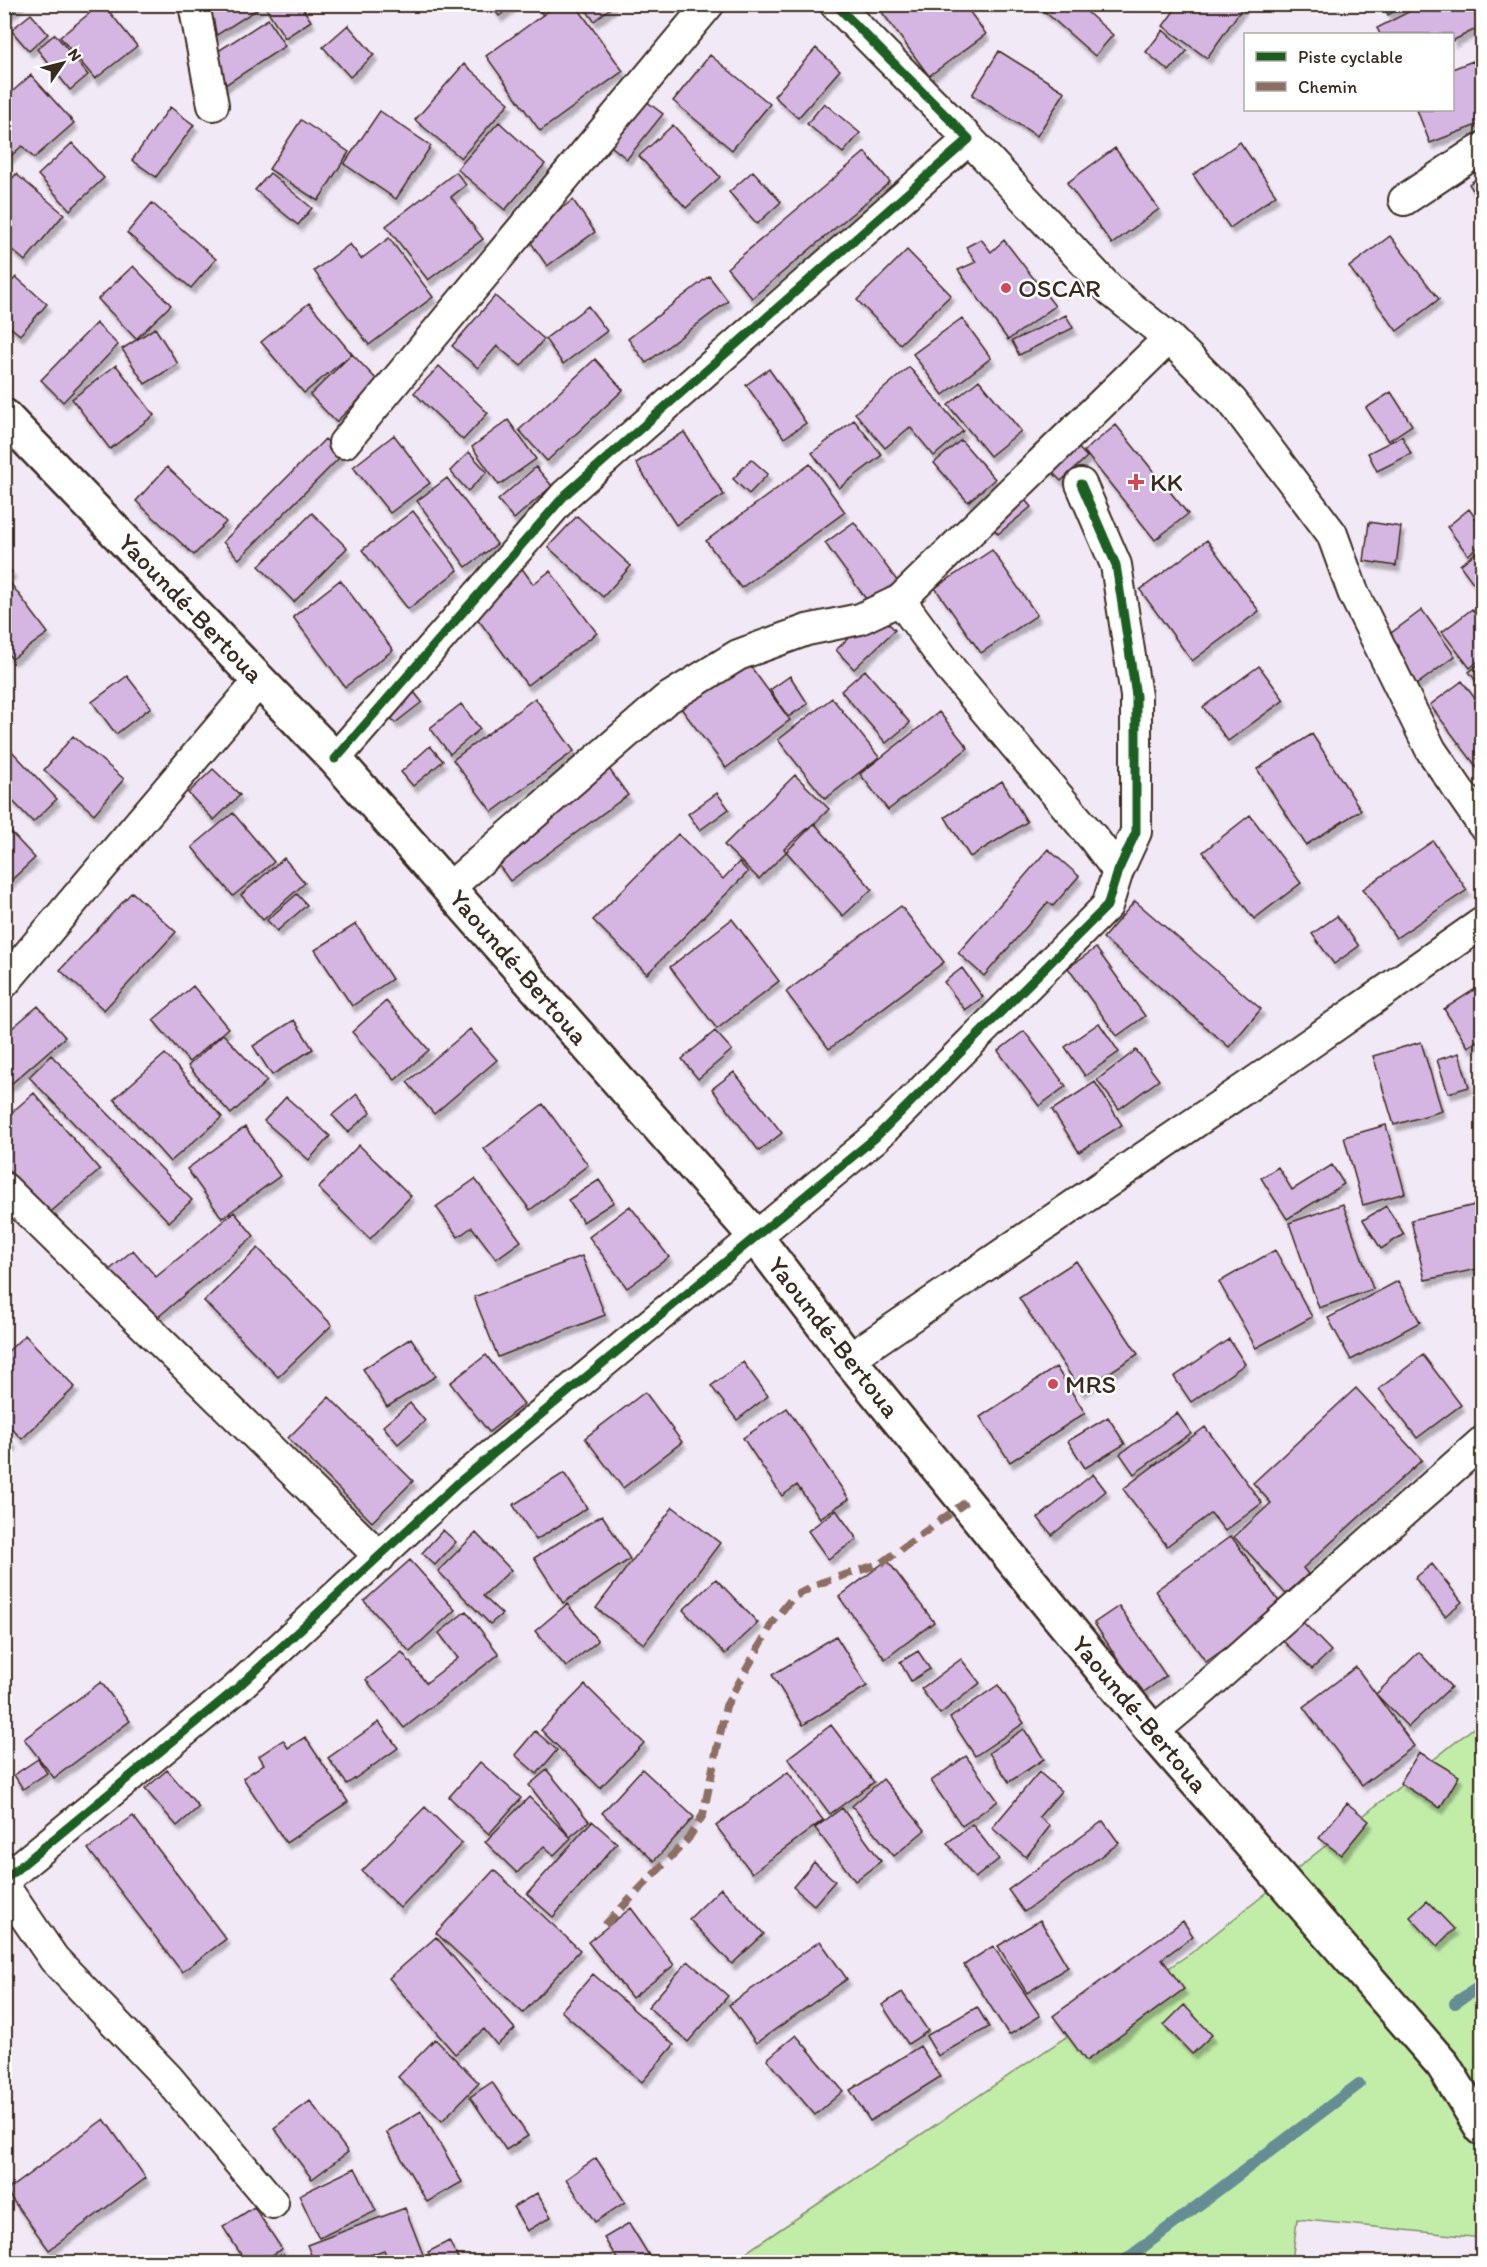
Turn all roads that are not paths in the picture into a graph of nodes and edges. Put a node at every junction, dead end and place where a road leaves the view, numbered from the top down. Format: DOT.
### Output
graph roads {
  1 [pos="194,4"];
  2 [pos="709,4"];
  3 [pos="835,4"];
  4 [pos="213,105"];
  5 [pos="969,139"];
  6 [pos="1482,148"];
  7 [pos="1404,200"];
  8 [pos="1169,338"];
  9 [pos="4,416"];
  10 [pos="344,443"];
  11 [pos="1082,484"];
  12 [pos="900,600"];
  13 [pos="260,680"];
  14 [pos="335,759"];
  15 [pos="1482,824"];
  16 [pos="1118,871"];
  17 [pos="450,887"];
  18 [pos="1482,923"];
  19 [pos="4,983"];
  20 [pos="4,1188"];
  21 [pos="755,1236"];
  22 [pos="849,1359"];
  23 [pos="1482,1442"];
  24 [pos="380,1557"];
  25 [pos="1153,1732"];
  26 [pos="4,1880"];
  27 [pos="4,1886"];
  28 [pos="1482,2128"];
  29 [pos="273,2203"];
  1 -- 4 [label="street"];
  2 -- 10 [label="street"];
  3 -- 5 [label="street"];
  5 -- 8 [label="street"];
  5 -- 14 [label="street"];
  6 -- 7 [label="street"];
  8 -- 12 [label="street"];
  8 -- 15 [label="street"];
  9 -- 13 [label="highway, Yaoundé-Bertoua"];
  11 -- 16 [label="street"];
  12 -- 16 [label="street"];
  12 -- 17 [label="street"];
  13 -- 14 [label="highway, Yaoundé-Bertoua"];
  13 -- 19 [label="street"];
  14 -- 17 [label="highway, Yaoundé-Bertoua"];
  16 -- 21 [label="street"];
  17 -- 21 [label="highway, Yaoundé-Bertoua"];
  18 -- 22 [label="street"];
  20 -- 24 [label="street"];
  21 -- 22 [label="highway, Yaoundé-Bertoua"];
  21 -- 24 [label="street"];
  22 -- 25 [label="highway, Yaoundé-Bertoua"];
  23 -- 25 [label="street"];
  24 -- 26 [label="street"];
  25 -- 28 [label="highway, Yaoundé-Bertoua"];
  27 -- 29 [label="street"];
}
